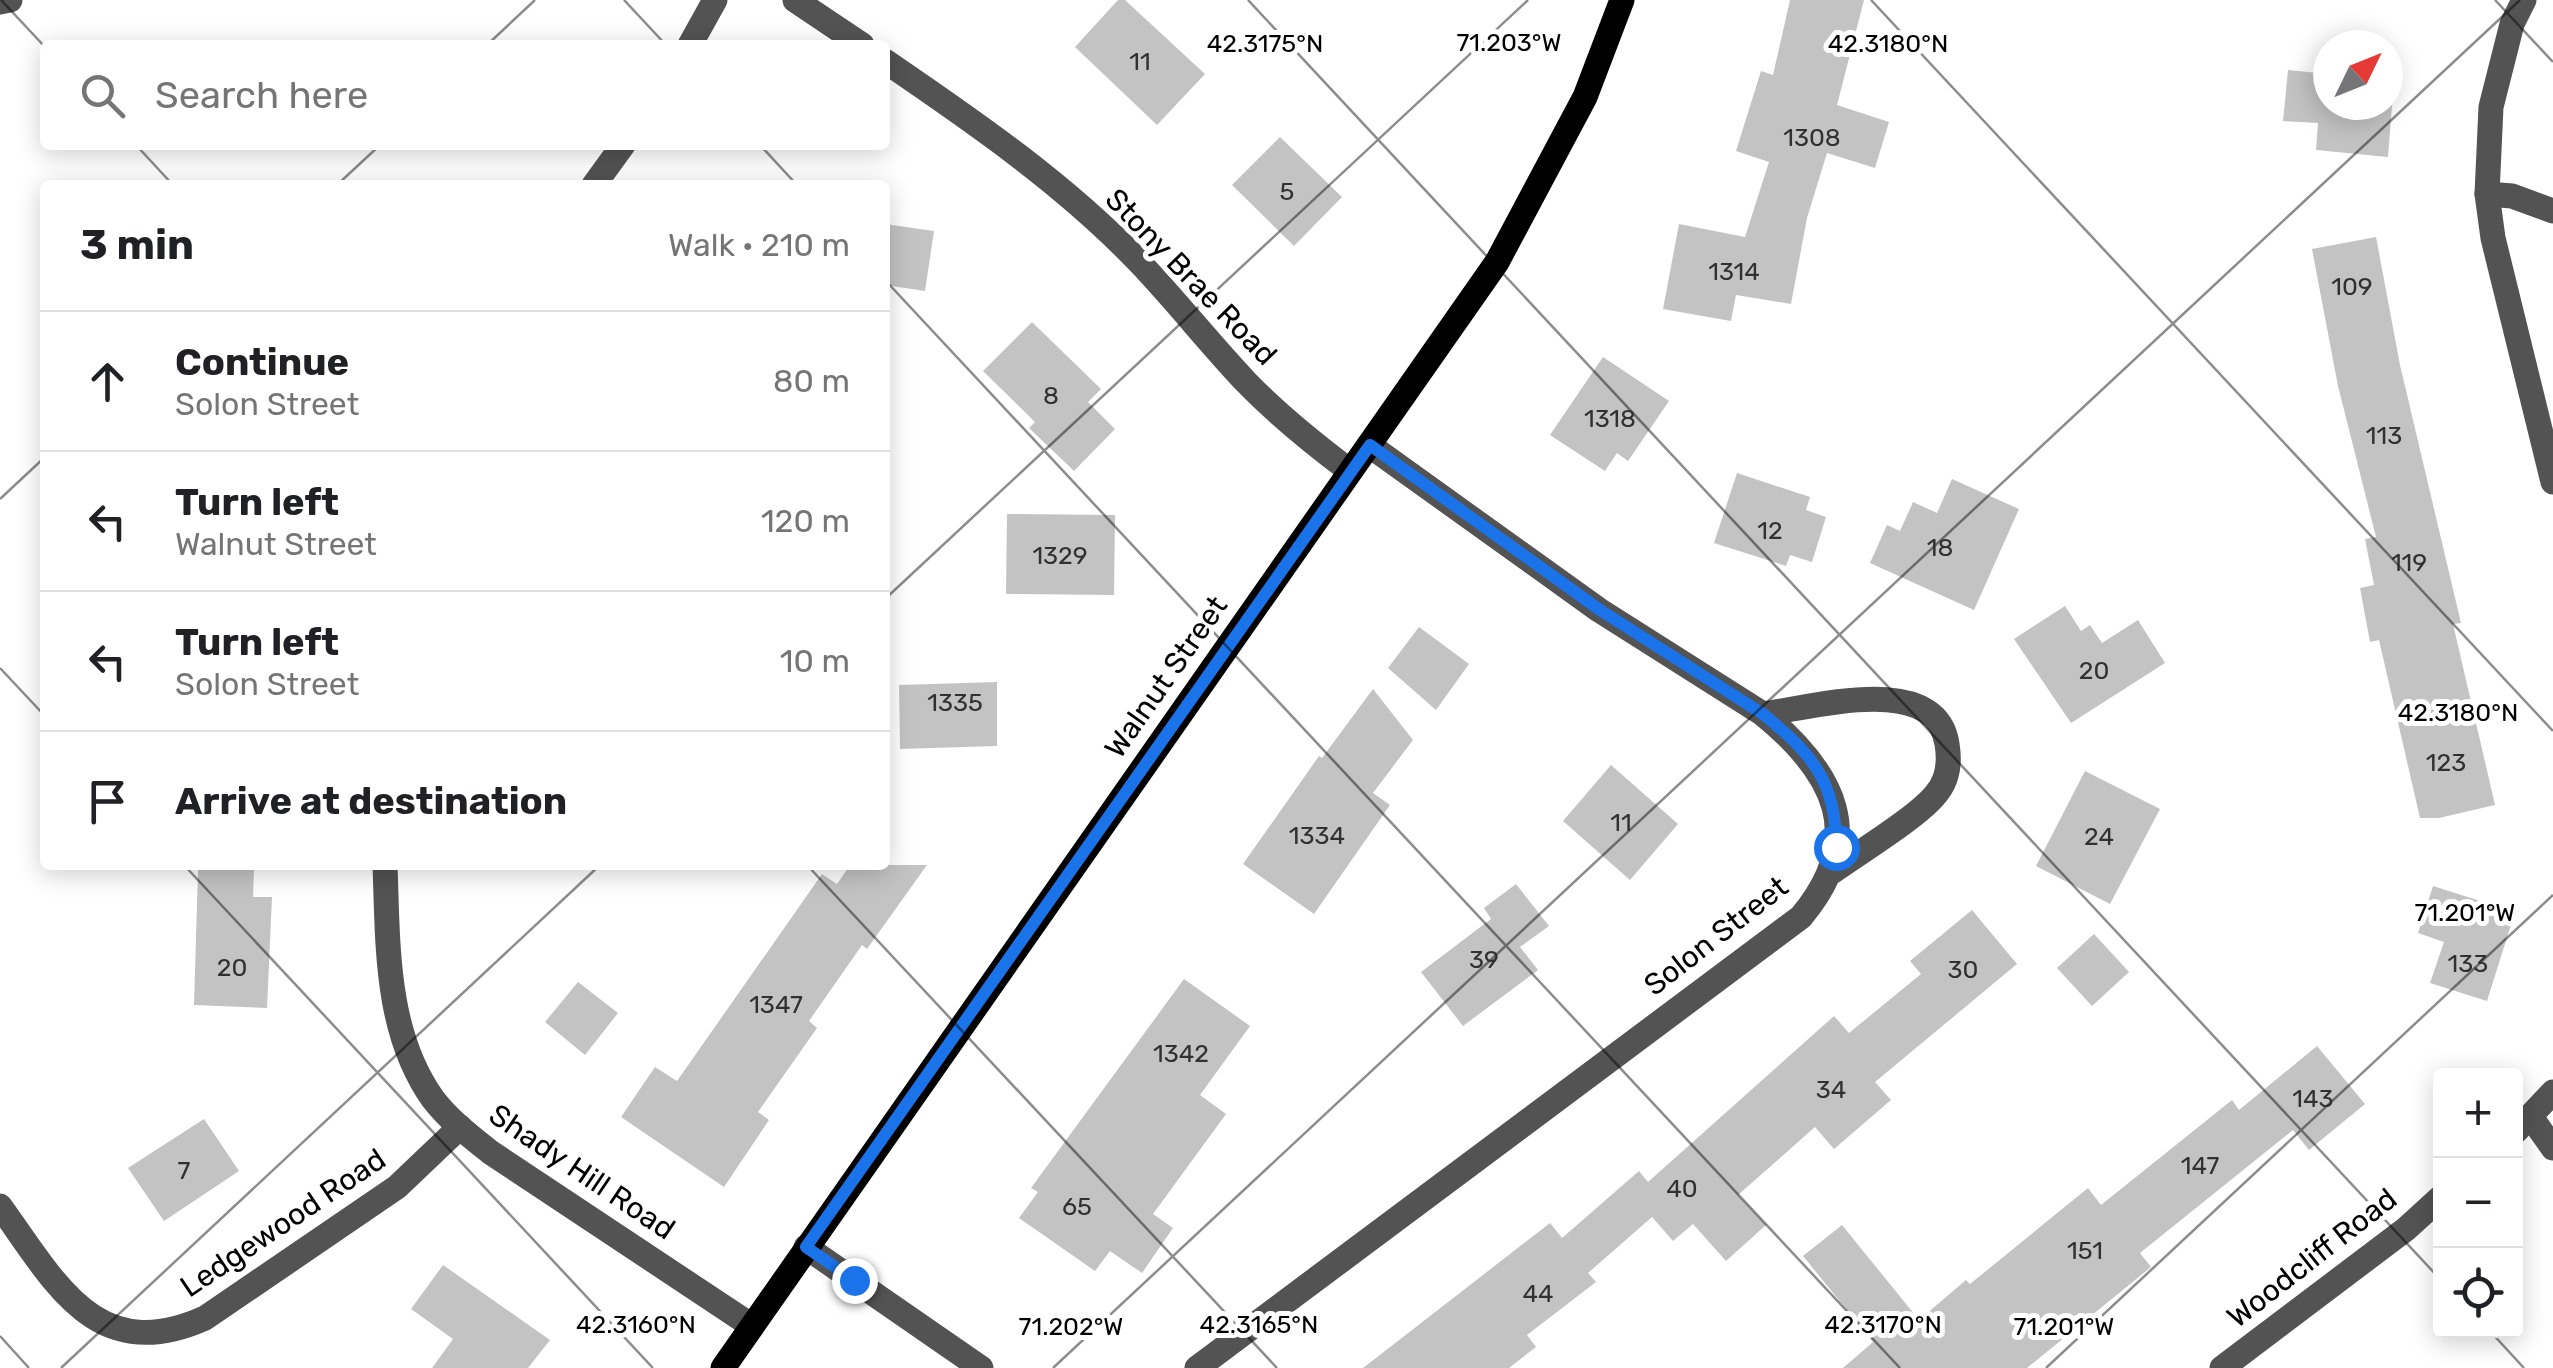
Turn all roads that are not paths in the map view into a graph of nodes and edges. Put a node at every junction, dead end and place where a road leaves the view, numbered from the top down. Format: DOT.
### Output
graph roads {
  1 [pos="10,0"];
  2 [pos="716,0"];
  3 [pos="795,0"];
  4 [pos="1622,0"];
  5 [pos="2524,0"];
  6 [pos="0,2"];
  7 [pos="693,40"];
  8 [pos="855,40"];
  9 [pos="890,64"];
  10 [pos="618,150"];
  11 [pos="598,180"];
  12 [pos="2487,194"];
  13 [pos="2553,210"];
  14 [pos="1370,445"];
  15 [pos="1350,471"];
  16 [pos="2553,482"];
  17 [pos="1763,714"];
  18 [pos="385,870"];
  19 [pos="1832,872"];
  20 [pos="2553,1092"];
  21 [pos="2523,1124"];
  22 [pos="460,1127"];
  23 [pos="2553,1148"];
  24 [pos="2433,1204"];
  25 [pos="0,1206"];
  26 [pos="806,1247"];
  27 [pos="752,1326"];
  28 [pos="723,1368"];
  29 [pos="981,1368"];
  30 [pos="1197,1368"];
  31 [pos="2222,1368"];
  1 -- 6 [label="street"];
  2 -- 7 [label="street"];
  3 -- 8 [label="street"];
  4 -- 14 [label="main road, Walnut Street"];
  5 -- 12 [label="street"];
  9 -- 15 [label="street, Stony Brae Road"];
  10 -- 11 [label="street"];
  12 -- 13 [label="street"];
  12 -- 16 [label="street"];
  14 -- 15 [label="main road, Walnut Street"];
  14 -- 17 [label="street, Solon Street"];
  15 -- 26 [label="main road, Walnut Street"];
  17 -- 19 [label="street, Solon Street"];
  17 -- 19 [label="street"];
  18 -- 22 [label="street, Shady Hill Road"];
  19 -- 30 [label="street, Solon Street"];
  20 -- 21 [label="street"];
  21 -- 23 [label="street"];
  22 -- 25 [label="street, Ledgewood Road"];
  22 -- 27 [label="street, Shady Hill Road"];
  24 -- 31 [label="street, Woodcliff Road"];
  26 -- 27 [label="main road, Walnut Street"];
  26 -- 29 [label="street"];
  27 -- 28 [label="main road, Walnut Street"];
}
